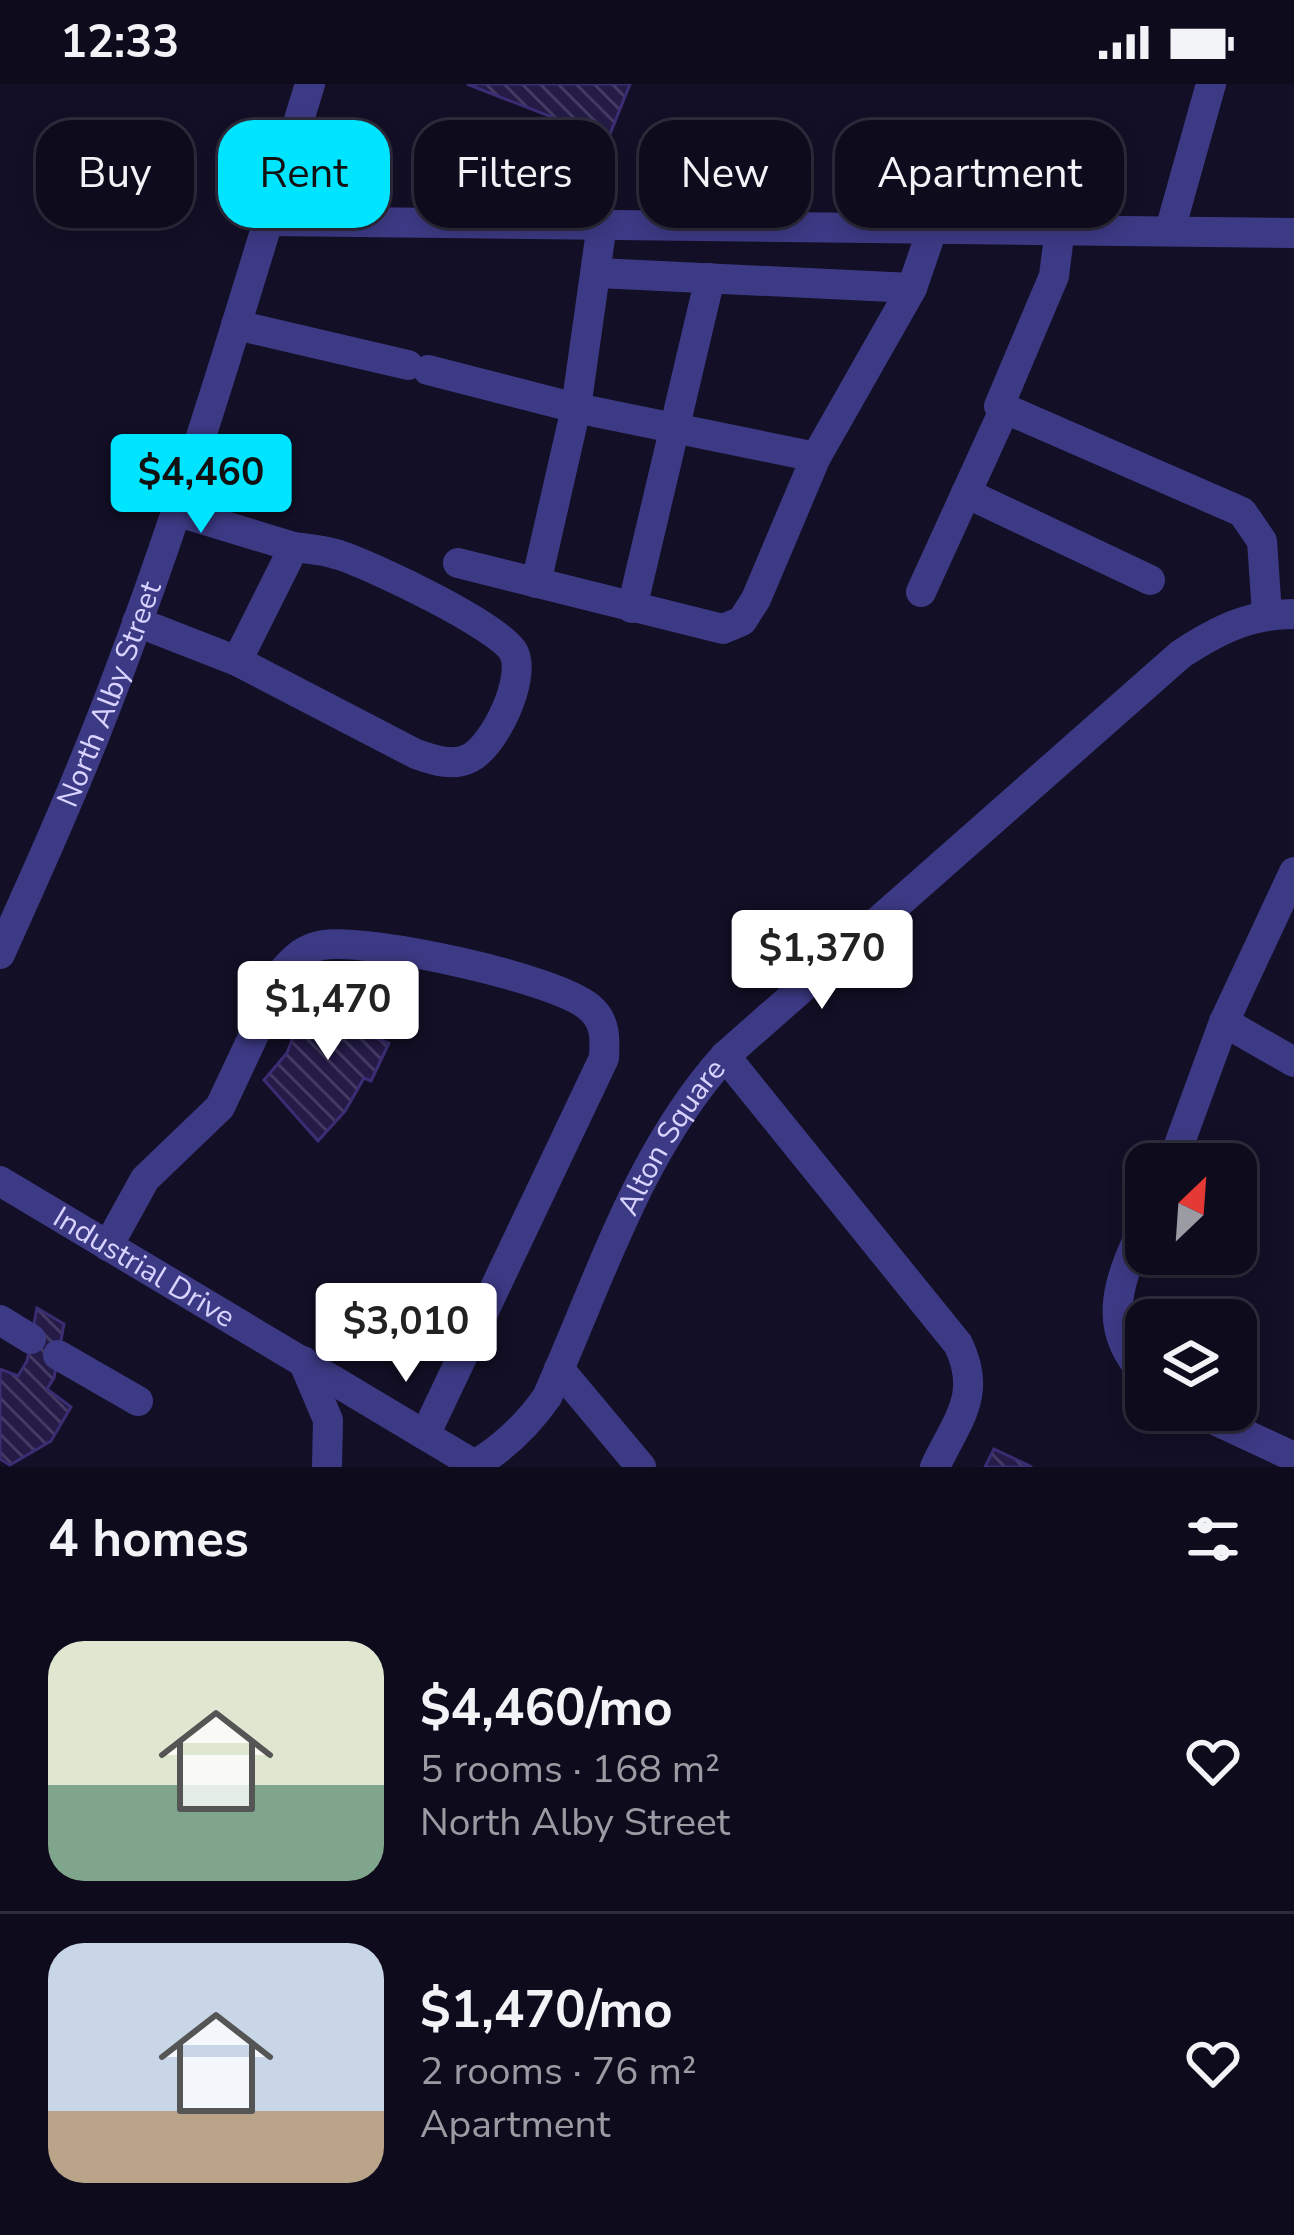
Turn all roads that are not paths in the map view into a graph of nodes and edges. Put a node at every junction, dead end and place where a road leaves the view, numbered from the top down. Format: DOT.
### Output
graph roads {
  1 [pos="310,84"];
  2 [pos="1211,84"];
  3 [pos="299,120"];
  4 [pos="615,224"];
  5 [pos="835,226"];
  6 [pos="266,228"];
  7 [pos="602,228"];
  8 [pos="933,228"];
  9 [pos="1060,228"];
  10 [pos="1170,230"];
  11 [pos="1294,233"];
  12 [pos="598,273"];
  13 [pos="710,278"];
  14 [pos="913,288"];
  15 [pos="236,325"];
  16 [pos="576,408"];
  17 [pos="1005,408"];
  18 [pos="672,428"];
  19 [pos="816,457"];
  20 [pos="966,493"];
  21 [pos="175,511"];
  22 [pos="294,547"];
  23 [pos="458,563"];
  24 [pos="1150,580"];
  25 [pos="536,584"];
  26 [pos="921,592"];
  27 [pos="632,608"];
  28 [pos="1280,614"];
  29 [pos="137,622"];
  30 [pos="237,661"];
  31 [pos="1294,872"];
  32 [pos="0,954"];
  33 [pos="1224,1022"];
  34 [pos="725,1056"];
  35 [pos="1294,1062"];
  36 [pos="1180,1143"];
  37 [pos="0,1181"];
  38 [pos="108,1246"];
  39 [pos="1125,1267"];
  40 [pos="0,1320"];
  41 [pos="31,1339"];
  42 [pos="1125,1342"];
  43 [pos="58,1355"];
  44 [pos="303,1361"];
  45 [pos="559,1369"];
  46 [pos="138,1401"];
  47 [pos="1238,1431"];
  48 [pos="425,1435"];
  49 [pos="1294,1457"];
  50 [pos="473,1466"];
  51 [pos="327,1467"];
  52 [pos="641,1467"];
  53 [pos="935,1467"];
  1 -- 3 [label="street, North Alby Street"];
  2 -- 10 [label="street"];
  4 -- 5 [label="street"];
  6 -- 15 [label="street, North Alby Street"];
  7 -- 12 [label="street"];
  8 -- 14 [label="street"];
  9 -- 10 [label="street"];
  9 -- 17 [label="street"];
  10 -- 11 [label="street"];
  12 -- 13 [label="street"];
  12 -- 16 [label="street"];
  13 -- 14 [label="street"];
  13 -- 18 [label="street"];
  14 -- 19 [label="street"];
  15 -- 16 [label="street"];
  15 -- 21 [label="street, North Alby Street"];
  16 -- 18 [label="street"];
  16 -- 25 [label="street"];
  17 -- 20 [label="street"];
  17 -- 28 [label="street"];
  18 -- 19 [label="street"];
  18 -- 27 [label="street"];
  19 -- 27 [label="street"];
  20 -- 24 [label="street"];
  20 -- 26 [label="street"];
  21 -- 22 [label="street"];
  21 -- 29 [label="street, North Alby Street"];
  22 -- 30 [label="street"];
  22 -- 30 [label="street"];
  23 -- 25 [label="street"];
  25 -- 27 [label="street"];
  28 -- 34 [label="street, Alton Square"];
  29 -- 30 [label="street"];
  29 -- 32 [label="street, North Alby Street"];
  31 -- 33 [label="street"];
  33 -- 35 [label="street"];
  33 -- 36 [label="street"];
  34 -- 45 [label="street, Alton Square"];
  34 -- 53 [label="street"];
  37 -- 38 [label="street, Industrial Drive"];
  38 -- 44 [label="street, Industrial Drive"];
  38 -- 48 [label="street"];
  39 -- 42 [label="street"];
  40 -- 41 [label="street"];
  43 -- 46 [label="street"];
  44 -- 48 [label="street, Industrial Drive"];
  44 -- 51 [label="street"];
  45 -- 50 [label="street, Alton Square"];
  45 -- 52 [label="street"];
  47 -- 49 [label="street"];
  48 -- 50 [label="street, Industrial Drive"];
}
